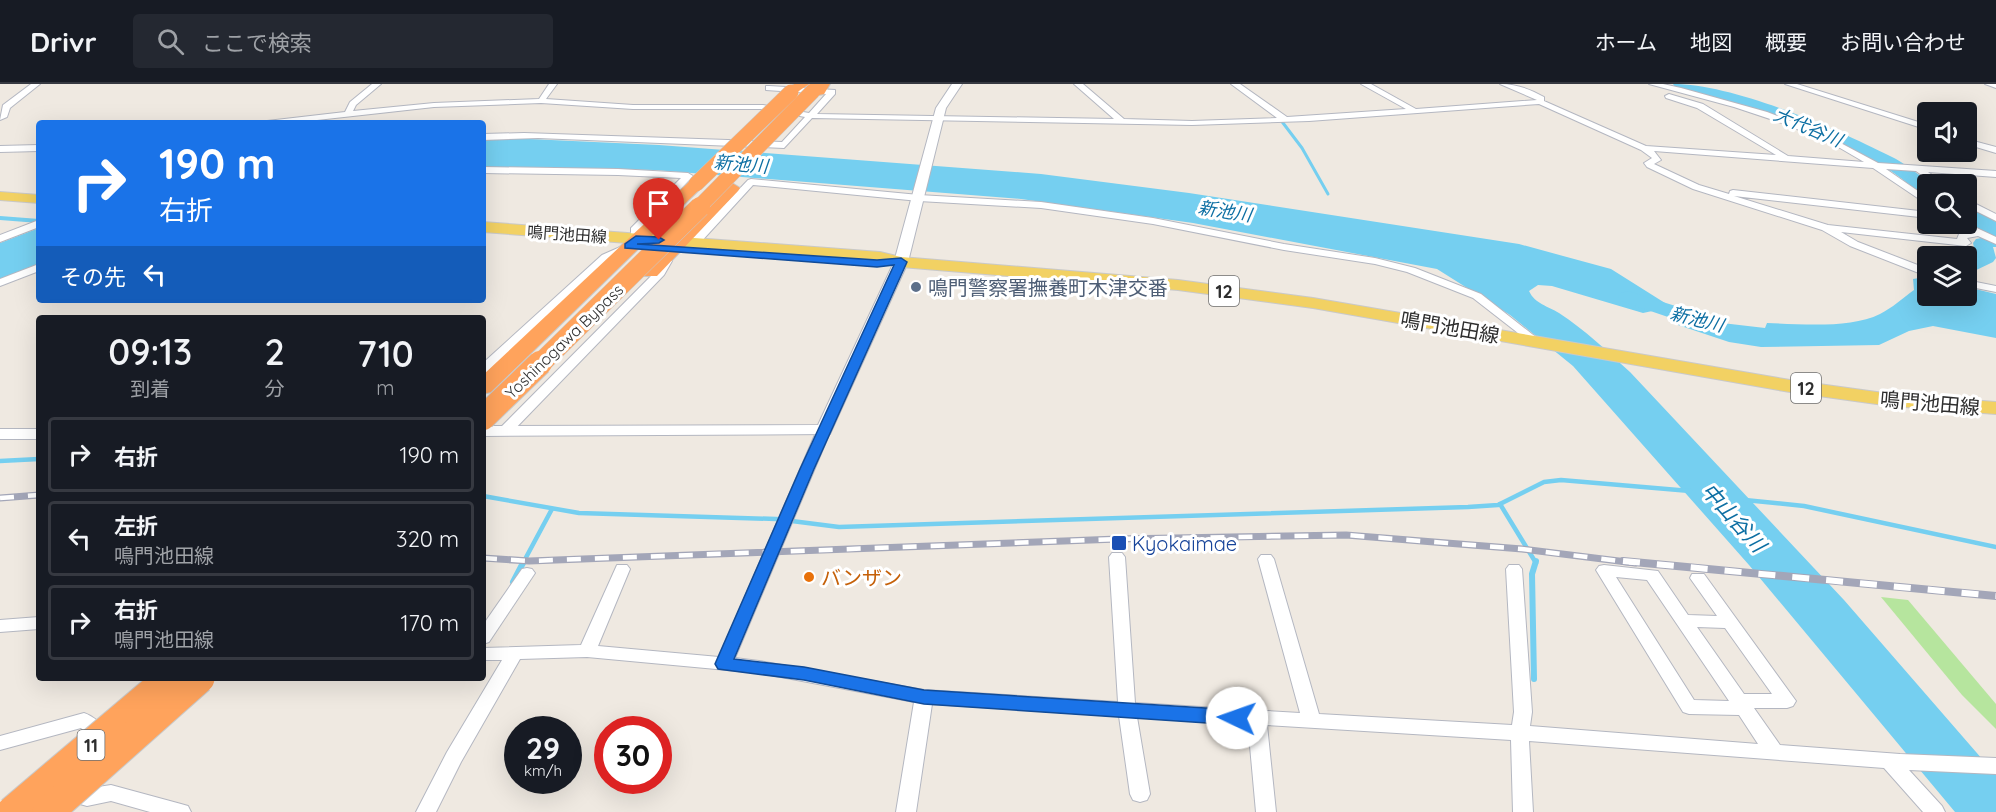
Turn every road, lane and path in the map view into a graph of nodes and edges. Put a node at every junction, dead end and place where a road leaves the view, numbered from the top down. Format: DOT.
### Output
graph roads {
  1 [pos="36,84"];
  2 [pos="377,84"];
  3 [pos="553,84"];
  4 [pos="957,84"];
  5 [pos="1078,84"];
  6 [pos="1235,84"];
  7 [pos="1365,84"];
  8 [pos="1504,84"];
  9 [pos="1653,84"];
  10 [pos="1789,84"];
  11 [pos="1989,84"];
  12 [pos="771,86"];
  13 [pos="1996,86"];
  14 [pos="810,87"];
  15 [pos="1668,87"];
  16 [pos="541,100"];
  17 [pos="1540,102"];
  18 [pos="3,106"];
  19 [pos="763,107"];
  20 [pos="1414,111"];
  21 [pos="348,114"];
  22 [pos="812,116"];
  23 [pos="0,118"];
  24 [pos="939,119"];
  25 [pos="294,120"];
  26 [pos="1286,120"];
  27 [pos="1122,122"];
  28 [pos="1917,125"];
  29 [pos="486,137"];
  30 [pos="1977,144"];
  31 [pos="36,148"];
  32 [pos="1644,148"];
  33 [pos="1,150"];
  34 [pos="1996,150"];
  35 [pos="1787,159"];
  36 [pos="1879,166"];
  37 [pos="1914,168"];
  38 [pos="486,170"];
  39 [pos="1923,174"];
  40 [pos="1996,174"];
  41 [pos="0,191"];
  42 [pos="36,194"];
  43 [pos="1917,194"];
  44 [pos="1717,195"];
  45 [pos="0,196"];
  46 [pos="919,197"];
  47 [pos="36,199"];
  48 [pos="1977,208"];
  49 [pos="1917,213"];
  50 [pos="1996,218"];
  51 [pos="36,224"];
  52 [pos="486,227"];
  53 [pos="1826,228"];
  54 [pos="486,234"];
  55 [pos="1988,238"];
  56 [pos="0,239"];
  57 [pos="632,243"];
  58 [pos="684,244"];
  59 [pos="901,262"];
  60 [pos="36,268"];
  61 [pos="1917,269"];
  62 [pos="0,283"];
  63 [pos="1977,286"];
  64 [pos="1996,289"];
  65 [pos="1540,343"];
  66 [pos="486,366"];
  67 [pos="486,384"];
  68 [pos="486,397"];
  69 [pos="1996,408"];
  70 [pos="486,415"];
  71 [pos="486,430"];
  72 [pos="824,430"];
  73 [pos="505,431"];
  74 [pos="486,433"];
  75 [pos="0,434"];
  76 [pos="36,434"];
  77 [pos="1117,557"];
  78 [pos="1266,559"];
  79 [pos="622,569"];
  80 [pos="1514,569"];
  81 [pos="527,573"];
  82 [pos="1698,578"];
  83 [pos="1684,621"];
  84 [pos="1730,622"];
  85 [pos="36,623"];
  86 [pos="0,626"];
  87 [pos="486,634"];
  88 [pos="587,651"];
  89 [pos="486,654"];
  90 [pos="514,655"];
  91 [pos="724,664"];
  92 [pos="166,681"];
  93 [pos="196,681"];
  94 [pos="924,697"];
  95 [pos="1741,704"];
  96 [pos="1127,711"];
  97 [pos="1257,719"];
  98 [pos="1312,722"];
  99 [pos="1520,733"];
  100 [pos="0,743"];
  101 [pos="1775,753"];
  102 [pos="1895,762"];
  103 [pos="1996,766"];
  104 [pos="1140,794"];
  105 [pos="12,812"];
  106 [pos="48,812"];
  107 [pos="182,812"];
  108 [pos="426,812"];
  109 [pos="906,812"];
  110 [pos="1266,812"];
  111 [pos="1523,812"];
  112 [pos="1935,812"];
  1 -- 18 [label="street"];
  2 -- 21 [label="street"];
  3 -- 16 [label="street"];
  4 -- 24 [label="street"];
  5 -- 27 [label="street"];
  6 -- 26 [label="street"];
  7 -- 20 [label="street"];
  8 -- 17 [label="street"];
  9 -- 15 [label="street"];
  10 -- 28 [label="street"];
  11 -- 13 [label="street"];
  12 -- 19 [label="street"];
  12 -- 22 [label="street"];
  14 -- 57 [label="highway, bridge"];
  14 -- 58 [label="highway"];
  14 -- 68 [label="highway, Yoshinogawa Bypass"];
  14 -- 70 [label="highway, Yoshinogawa Bypass, bridge"];
  15 -- 35 [label="street"];
  15 -- 36 [label="street"];
  16 -- 19 [label="street"];
  16 -- 21 [label="street"];
  17 -- 20 [label="street"];
  17 -- 32 [label="street"];
  18 -- 23 [label="street"];
  19 -- 22 [label="street"];
  20 -- 26 [label="street"];
  21 -- 25 [label="street"];
  22 -- 24 [label="street"];
  22 -- 29 [label="street"];
  24 -- 27 [label="street"];
  24 -- 46 [label="street"];
  26 -- 27 [label="street"];
  30 -- 34 [label="street"];
  31 -- 33 [label="street"];
  32 -- 35 [label="street"];
  32 -- 44 [label="street"];
  35 -- 36 [label="street"];
  36 -- 37 [label="street"];
  36 -- 43 [label="street"];
  37 -- 39 [label="street"];
  37 -- 40 [label="street"];
  38 -- 57 [label="street"];
  41 -- 42 [label="main road"];
  44 -- 49 [label="street"];
  44 -- 53 [label="street"];
  45 -- 47 [label="main road"];
  46 -- 58 [label="street"];
  46 -- 59 [label="street"];
  46 -- 65 [label="street"];
  48 -- 50 [label="street"];
  51 -- 56 [label="street"];
  52 -- 57 [label="main road, 鳴門池田線 / 12"];
  53 -- 55 [label="street"];
  53 -- 61 [label="street"];
  54 -- 57 [label="main road, 鳴門池田線 / 12"];
  57 -- 58 [label="main road, 鳴門池田線 / 12"];
  57 -- 66 [label="street"];
  57 -- 67 [label="highway"];
  58 -- 59 [label="main road, 鳴門池田線 / 12"];
  58 -- 71 [label="highway"];
  58 -- 73 [label="street"];
  59 -- 65 [label="main road, 鳴門池田線 / 12"];
  59 -- 72 [label="street"];
  60 -- 62 [label="street"];
  63 -- 64 [label="street"];
  65 -- 69 [label="main road, 鳴門池田線 / 12"];
  72 -- 73 [label="street"];
  72 -- 91 [label="street"];
  73 -- 74 [label="street"];
  75 -- 76 [label="street"];
  77 -- 96 [label="street"];
  78 -- 98 [label="street"];
  79 -- 88 [label="street"];
  80 -- 99 [label="street"];
  81 -- 87 [label="street"];
  82 -- 84 [label="street"];
  83 -- 84 [label="street"];
  83 -- 95 [label="street"];
  83 -- 95 [label="street"];
  84 -- 95 [label="street"];
  85 -- 86 [label="street"];
  88 -- 90 [label="street"];
  88 -- 91 [label="street"];
  89 -- 90 [label="street"];
  90 -- 108 [label="street"];
  91 -- 94 [label="street"];
  92 -- 105 [label="highway, 11, bridge"];
  93 -- 106 [label="highway, 11, bridge"];
  94 -- 96 [label="street"];
  94 -- 109 [label="street"];
  95 -- 101 [label="street"];
  96 -- 97 [label="street"];
  96 -- 104 [label="street"];
  97 -- 98 [label="street"];
  97 -- 110 [label="street"];
  98 -- 99 [label="street"];
  99 -- 101 [label="street"];
  99 -- 111 [label="street"];
  100 -- 107 [label="street"];
  101 -- 102 [label="street"];
  102 -- 103 [label="street"];
  102 -- 112 [label="street"];
}
